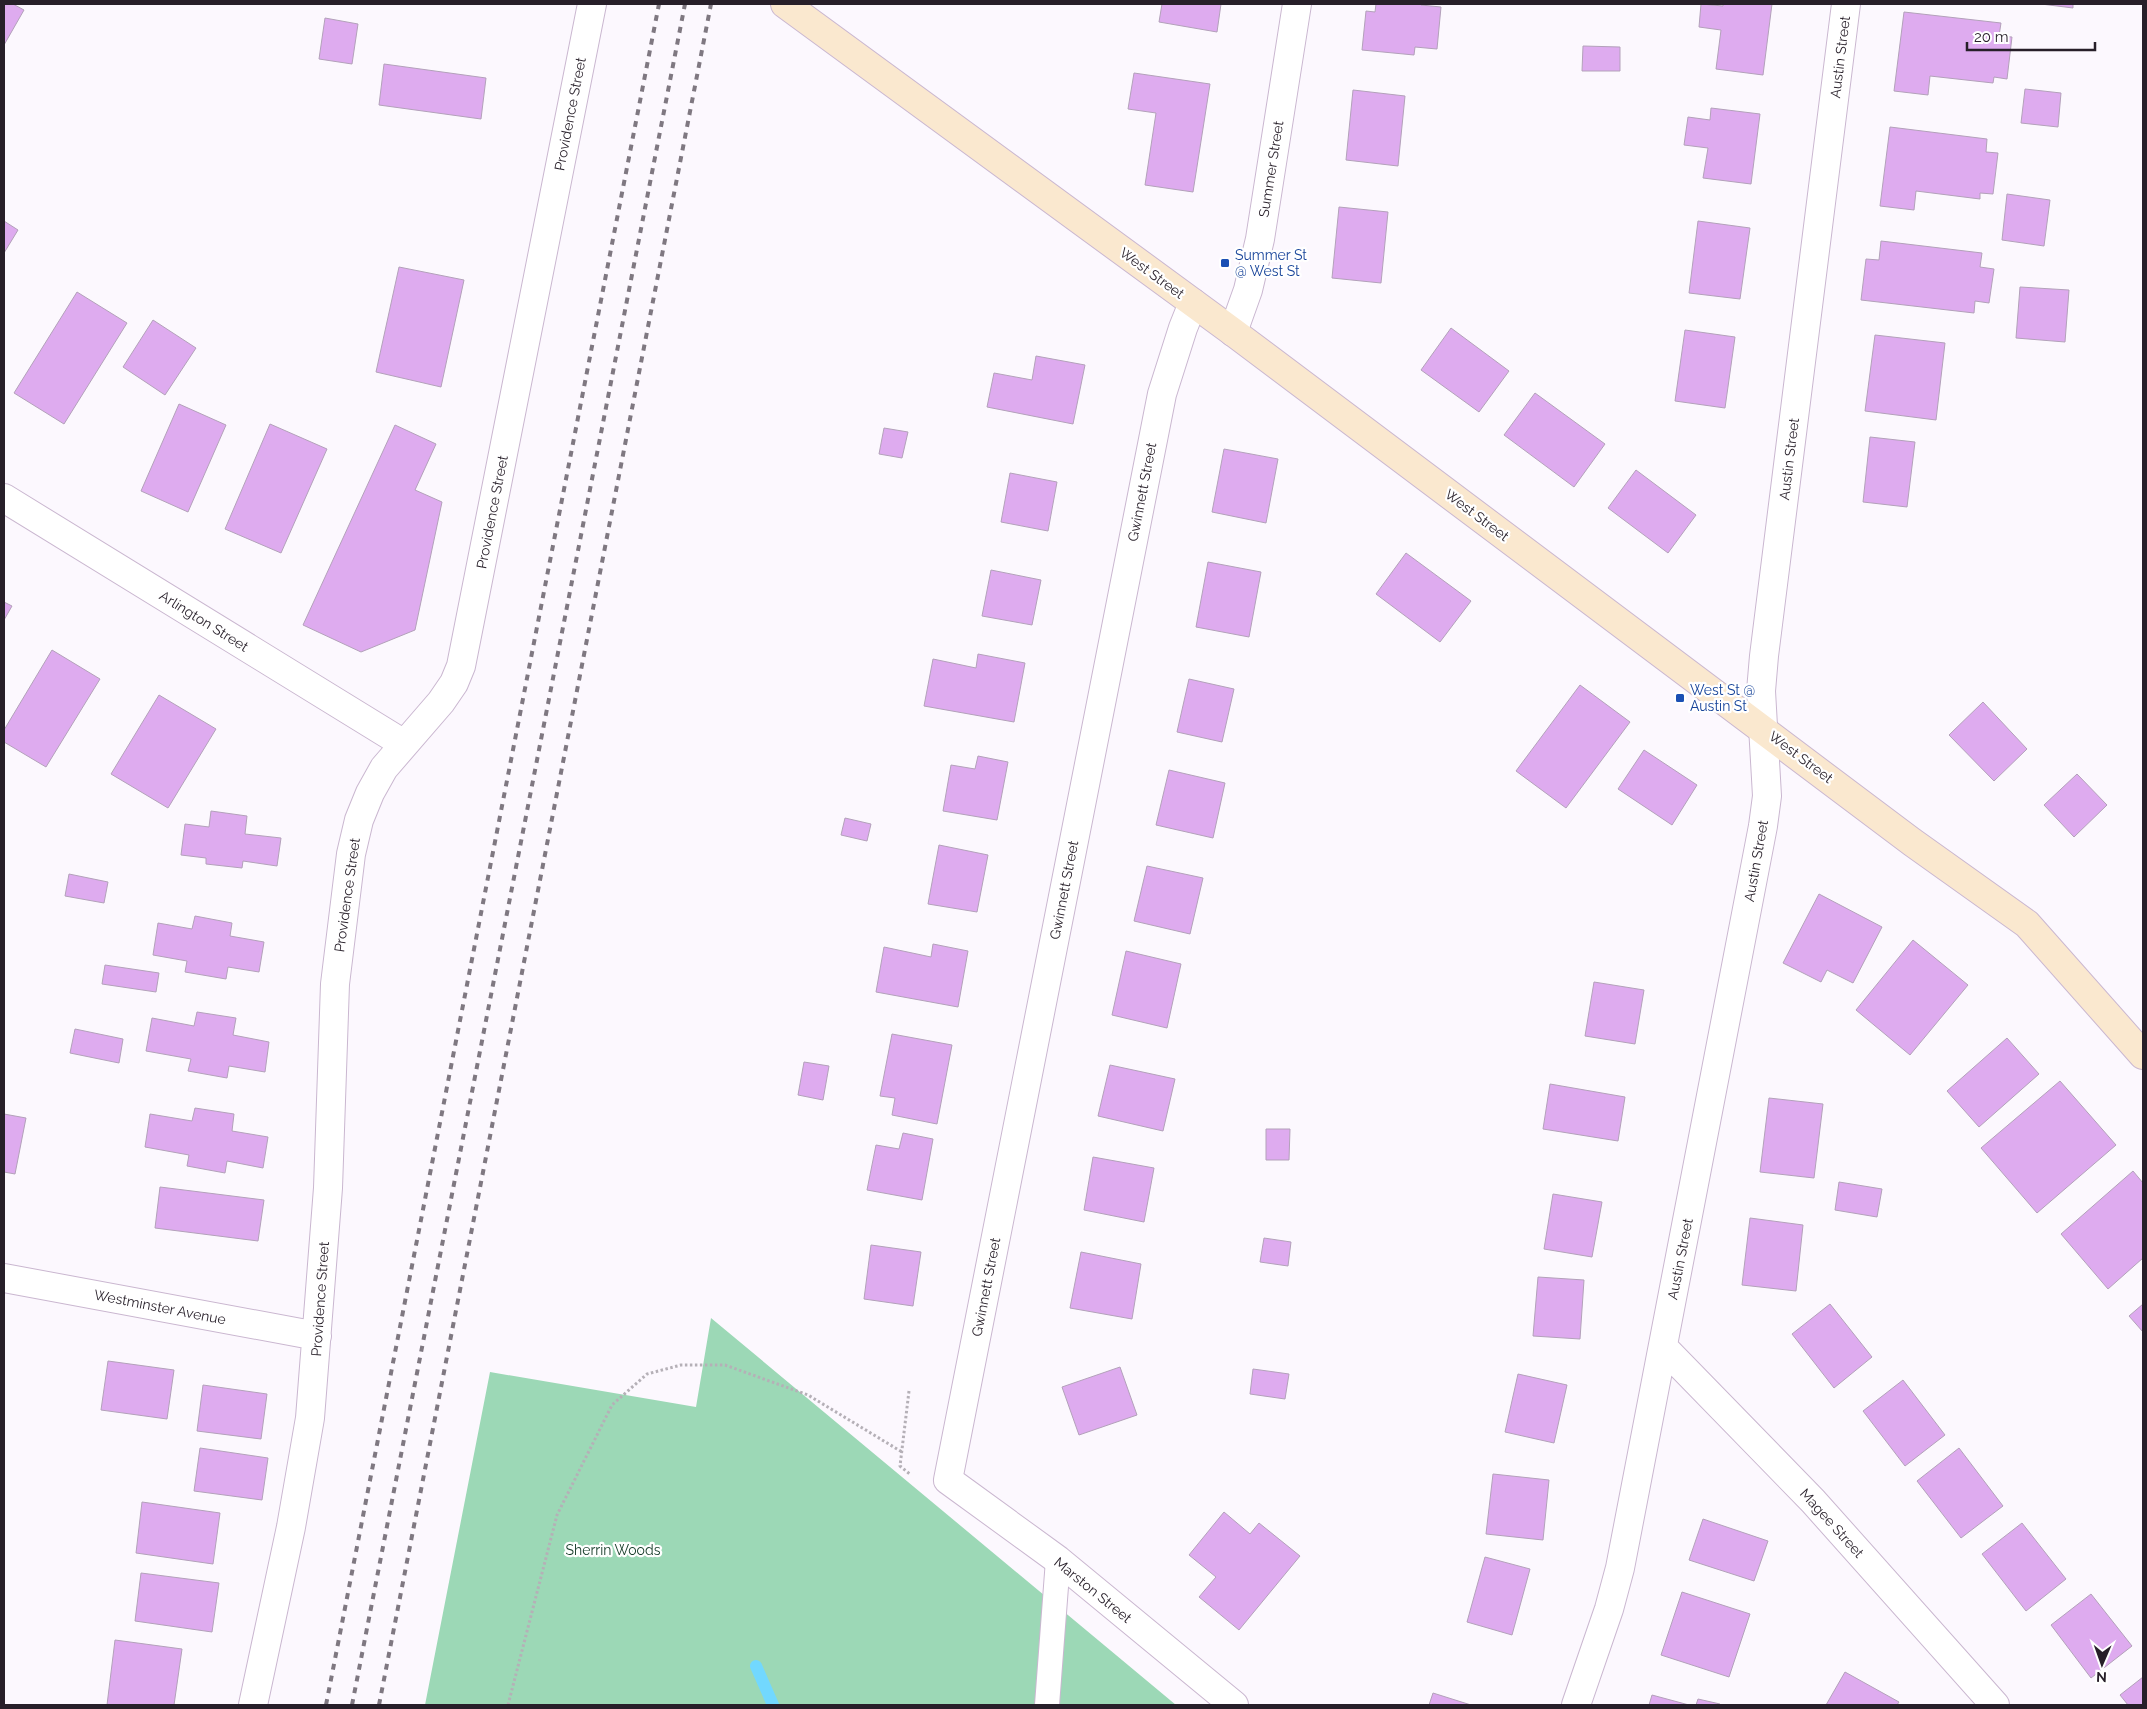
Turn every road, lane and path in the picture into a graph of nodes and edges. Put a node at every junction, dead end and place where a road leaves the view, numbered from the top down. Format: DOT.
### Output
graph roads {
  1 [pos="592,4"];
  2 [pos="785,4"];
  3 [pos="1297,4"];
  4 [pos="1846,4"];
  5 [pos="1193,303"];
  6 [pos="1233,332"];
  7 [pos="4,498"];
  8 [pos="1763,728"];
  9 [pos="404,744"];
  10 [pos="2143,1055"];
  11 [pos="4,1278"];
  12 [pos="317,1336"];
  13 [pos="1663,1347"];
  14 [pos="902,1452"];
  15 [pos="948,1480"];
  16 [pos="1058,1560"];
  17 [pos="253,1705"];
  18 [pos="508,1705"];
  19 [pos="1047,1705"];
  20 [pos="1234,1705"];
  21 [pos="1576,1705"];
  22 [pos="1995,1705"];
  1 -- 9 [label="street, Providence Street"];
  2 -- 5 [label="street, West Street"];
  3 -- 6 [label="street, Summer Street"];
  4 -- 8 [label="street, Austin Street"];
  5 -- 6 [label="street, West Street"];
  5 -- 15 [label="street, Gwinnett Street"];
  6 -- 8 [label="street, West Street"];
  7 -- 9 [label="street, Arlington Street"];
  8 -- 10 [label="street, West Street"];
  8 -- 13 [label="street, Austin Street"];
  9 -- 12 [label="street, Providence Street"];
  11 -- 12 [label="street, Westminster Avenue"];
  12 -- 17 [label="street, Providence Street"];
  13 -- 21 [label="street, Austin Street"];
  13 -- 22 [label="street, Magee Street"];
  14 -- 18 [label="path"];
  15 -- 16 [label="street, Marston Street"];
  16 -- 19 [label="lane"];
  16 -- 20 [label="street, Marston Street"];
}
